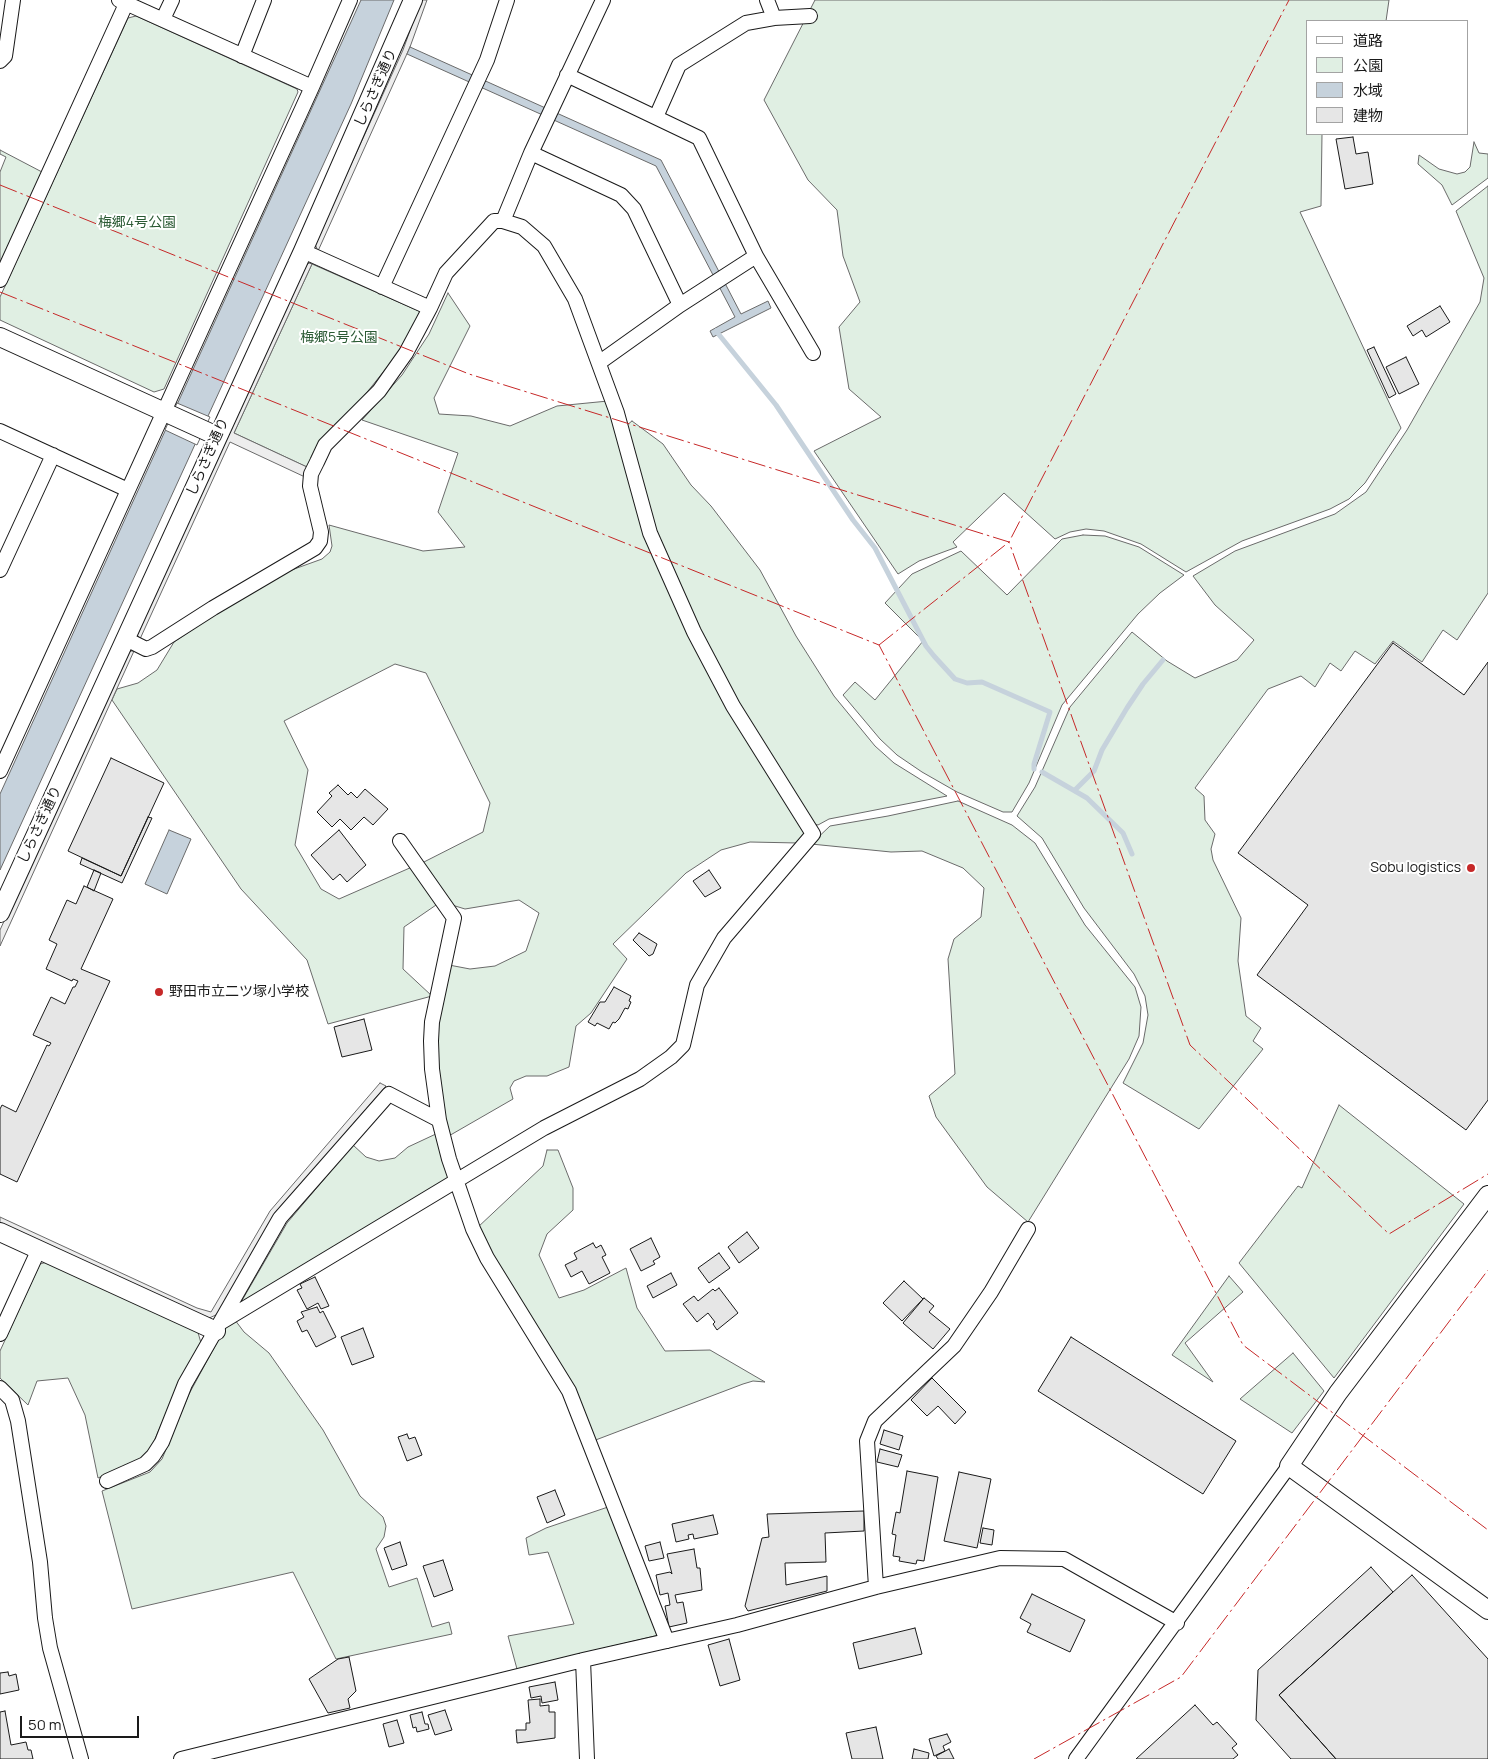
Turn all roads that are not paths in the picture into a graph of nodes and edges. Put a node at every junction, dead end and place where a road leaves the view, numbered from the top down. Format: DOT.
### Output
graph roads {
  1 [pos="13,0"];
  2 [pos="172,0"];
  3 [pos="264,0"];
  4 [pos="350,0"];
  5 [pos="413,0"];
  6 [pos="507,0"];
  7 [pos="603,0"];
  8 [pos="767,0"];
  9 [pos="122,2"];
  10 [pos="810,16"];
  11 [pos="774,18"];
  12 [pos="163,19"];
  13 [pos="4,38"];
  14 [pos="242,56"];
  15 [pos="0,61"];
  16 [pos="567,75"];
  17 [pos="312,87"];
  18 [pos="656,117"];
  19 [pos="531,153"];
  20 [pos="503,221"];
  21 [pos="303,251"];
  22 [pos="756,256"];
  23 [pos="0,280"];
  24 [pos="382,287"];
  25 [pos="680,305"];
  26 [pos="430,308"];
  27 [pos="0,337"];
  28 [pos="813,353"];
  29 [pos="600,362"];
  30 [pos="168,414"];
  31 [pos="0,431"];
  32 [pos="210,433"];
  33 [pos="53,455"];
  34 [pos="128,490"];
  35 [pos="0,570"];
  36 [pos="126,639"];
  37 [pos="3,756"];
  38 [pos="0,771"];
  39 [pos="400,841"];
  40 [pos="0,912"];
  41 [pos="440,1120"];
  42 [pos="457,1182"];
  43 [pos="1488,1195"];
  44 [pos="1028,1229"];
  45 [pos="0,1232"];
  46 [pos="38,1250"];
  47 [pos="218,1327"];
  48 [pos="0,1334"];
  49 [pos="0,1388"];
  50 [pos="1289,1466"];
  51 [pos="107,1481"];
  52 [pos="876,1587"];
  53 [pos="1488,1610"];
  54 [pos="1177,1623"];
  55 [pos="666,1641"];
  56 [pos="583,1660"];
  57 [pos="81,1759"];
  58 [pos="181,1759"];
  59 [pos="588,1759"];
  60 [pos="1076,1759"];
  1 -- 13 [label="street"];
  2 -- 12 [label="street"];
  3 -- 14 [label="street"];
  4 -- 17 [label="street"];
  5 -- 21 [label="street, しらさぎ通り"];
  6 -- 24 [label="street"];
  7 -- 16 [label="street"];
  8 -- 11 [label="street"];
  9 -- 12 [label="street"];
  9 -- 23 [label="street"];
  10 -- 11 [label="street"];
  11 -- 18 [label="street"];
  12 -- 14 [label="street"];
  13 -- 15 [label="street"];
  14 -- 17 [label="street"];
  16 -- 18 [label="street"];
  16 -- 19 [label="street"];
  17 -- 30 [label="street"];
  18 -- 22 [label="street"];
  19 -- 20 [label="street"];
  19 -- 25 [label="street"];
  20 -- 26 [label="street"];
  20 -- 29 [label="street"];
  21 -- 24 [label="street"];
  21 -- 32 [label="street, しらさぎ通り"];
  22 -- 25 [label="street"];
  22 -- 28 [label="street"];
  24 -- 26 [label="street"];
  25 -- 29 [label="street"];
  26 -- 36 [label="street"];
  27 -- 30 [label="street"];
  29 -- 42 [label="street"];
  30 -- 32 [label="street"];
  30 -- 34 [label="street"];
  31 -- 33 [label="street"];
  32 -- 36 [label="street, しらさぎ通り"];
  33 -- 34 [label="street"];
  33 -- 35 [label="street"];
  34 -- 37 [label="street"];
  36 -- 40 [label="street, しらさぎ通り"];
  37 -- 38 [label="street"];
  39 -- 41 [label="street"];
  41 -- 42 [label="street"];
  41 -- 47 [label="street"];
  42 -- 47 [label="street"];
  42 -- 55 [label="street"];
  43 -- 50 [label="street"];
  44 -- 52 [label="street"];
  45 -- 46 [label="street"];
  46 -- 47 [label="street"];
  46 -- 48 [label="street"];
  47 -- 51 [label="street"];
  49 -- 57 [label="street"];
  50 -- 53 [label="street"];
  50 -- 54 [label="street"];
  52 -- 54 [label="street"];
  52 -- 55 [label="street"];
  54 -- 60 [label="street"];
  55 -- 56 [label="street"];
  56 -- 58 [label="street"];
  56 -- 59 [label="street"];
}
